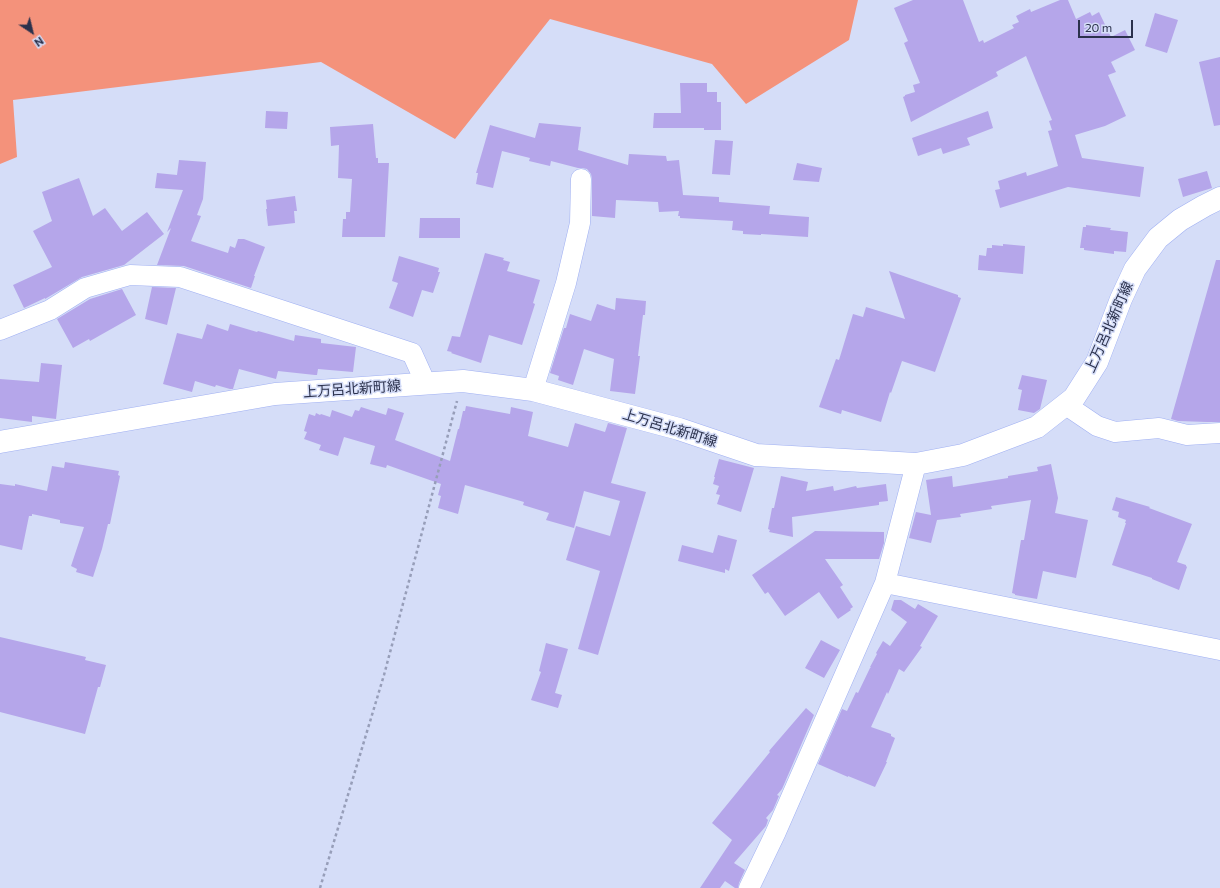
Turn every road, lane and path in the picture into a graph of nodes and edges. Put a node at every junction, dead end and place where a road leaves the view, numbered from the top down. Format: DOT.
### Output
graph roads {
  1 [pos="581,179"];
  2 [pos="1220,198"];
  3 [pos="0,330"];
  4 [pos="463,381"];
  5 [pos="426,384"];
  6 [pos="533,390"];
  7 [pos="1066,405"];
  8 [pos="1220,433"];
  9 [pos="0,442"];
  10 [pos="916,464"];
  11 [pos="885,583"];
  12 [pos="1220,650"];
  13 [pos="320,888"];
  14 [pos="749,888"];
  1 -- 6 [label="street"];
  2 -- 7 [label="main road, 上万呂北新町線"];
  3 -- 5 [label="street"];
  4 -- 5 [label="main road, 上万呂北新町線"];
  4 -- 6 [label="main road, 上万呂北新町線"];
  4 -- 13 [label="path"];
  5 -- 9 [label="main road, 上万呂北新町線"];
  6 -- 10 [label="main road, 上万呂北新町線"];
  7 -- 8 [label="street"];
  7 -- 10 [label="main road, 上万呂北新町線"];
  10 -- 11 [label="street"];
  11 -- 12 [label="street"];
  11 -- 14 [label="street"];
}
